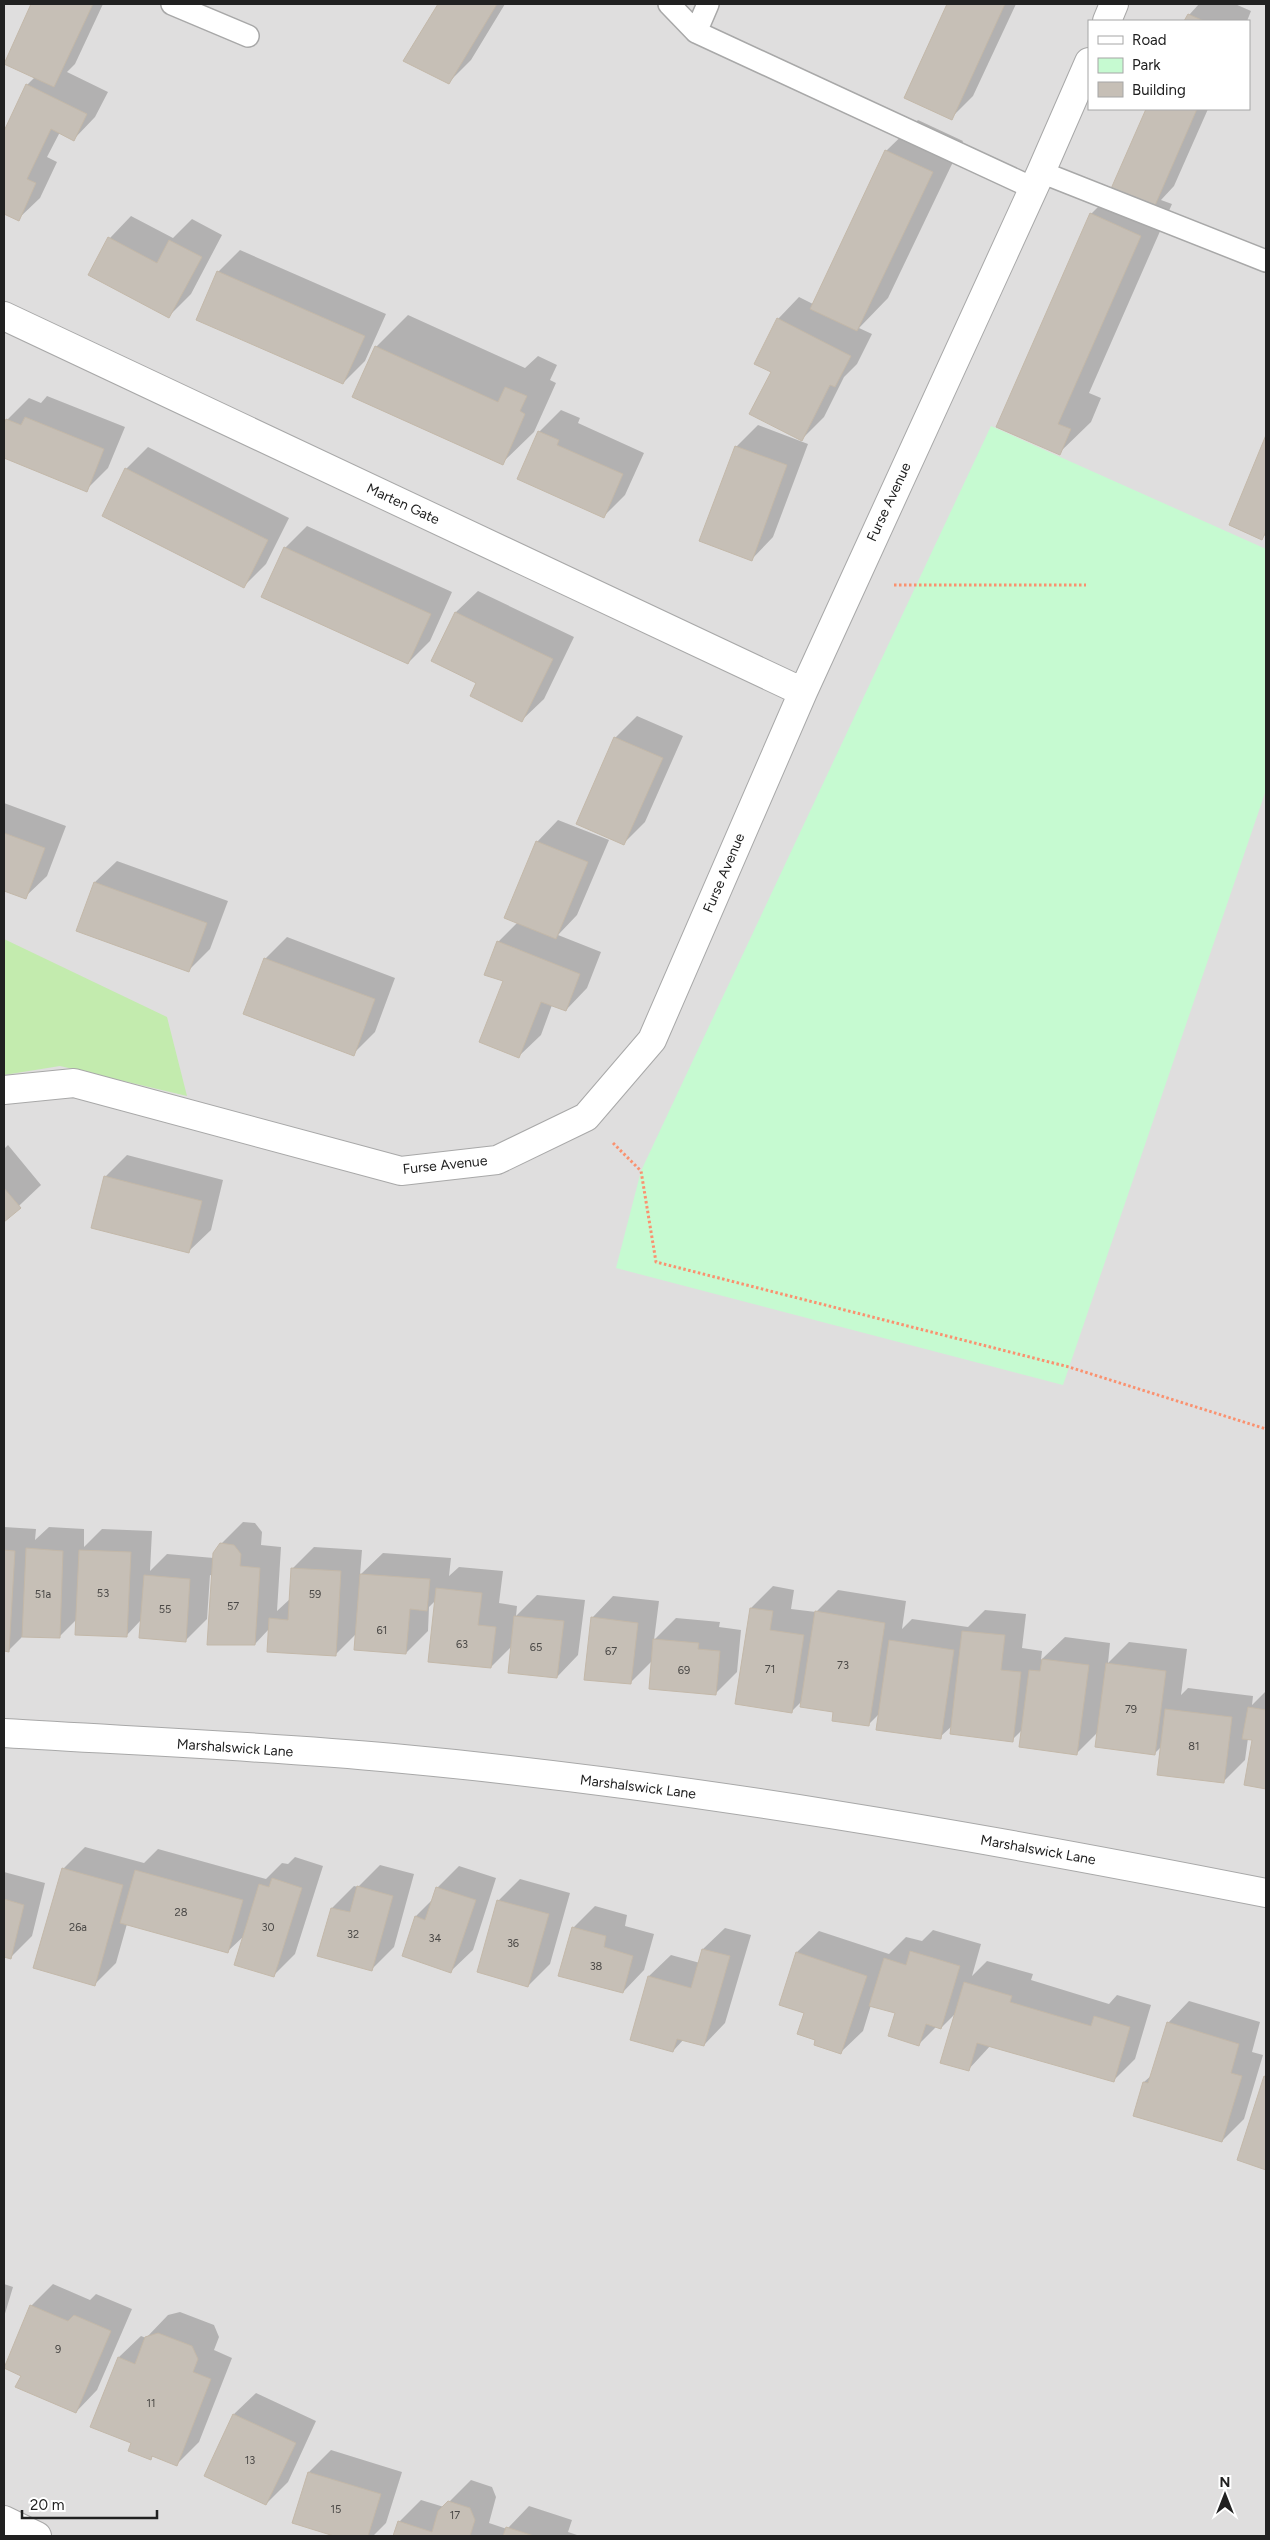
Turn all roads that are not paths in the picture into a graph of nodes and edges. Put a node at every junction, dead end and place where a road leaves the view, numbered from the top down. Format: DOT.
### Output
graph roads {
  1 [pos="172,4"];
  2 [pos="669,4"];
  3 [pos="708,4"];
  4 [pos="1114,4"];
  5 [pos="1106,20"];
  6 [pos="696,32"];
  7 [pos="248,36"];
  8 [pos="1088,64"];
  9 [pos="1037,180"];
  10 [pos="1266,261"];
  11 [pos="4,316"];
  12 [pos="803,692"];
  13 [pos="4,1090"];
  14 [pos="4,1733"];
  15 [pos="1266,1893"];
  16 [pos="4,2520"];
  17 [pos="37,2536"];
  1 -- 7 [label="lane"];
  2 -- 6 [label="lane"];
  3 -- 6 [label="lane"];
  4 -- 5 [label="street"];
  6 -- 9 [label="lane"];
  8 -- 9 [label="street, Furse Avenue"];
  9 -- 10 [label="lane"];
  9 -- 12 [label="street, Furse Avenue"];
  11 -- 12 [label="street, Marten Gate"];
  12 -- 13 [label="street, Furse Avenue"];
  14 -- 15 [label="street, Marshalswick Lane"];
  16 -- 17 [label="street"];
}
